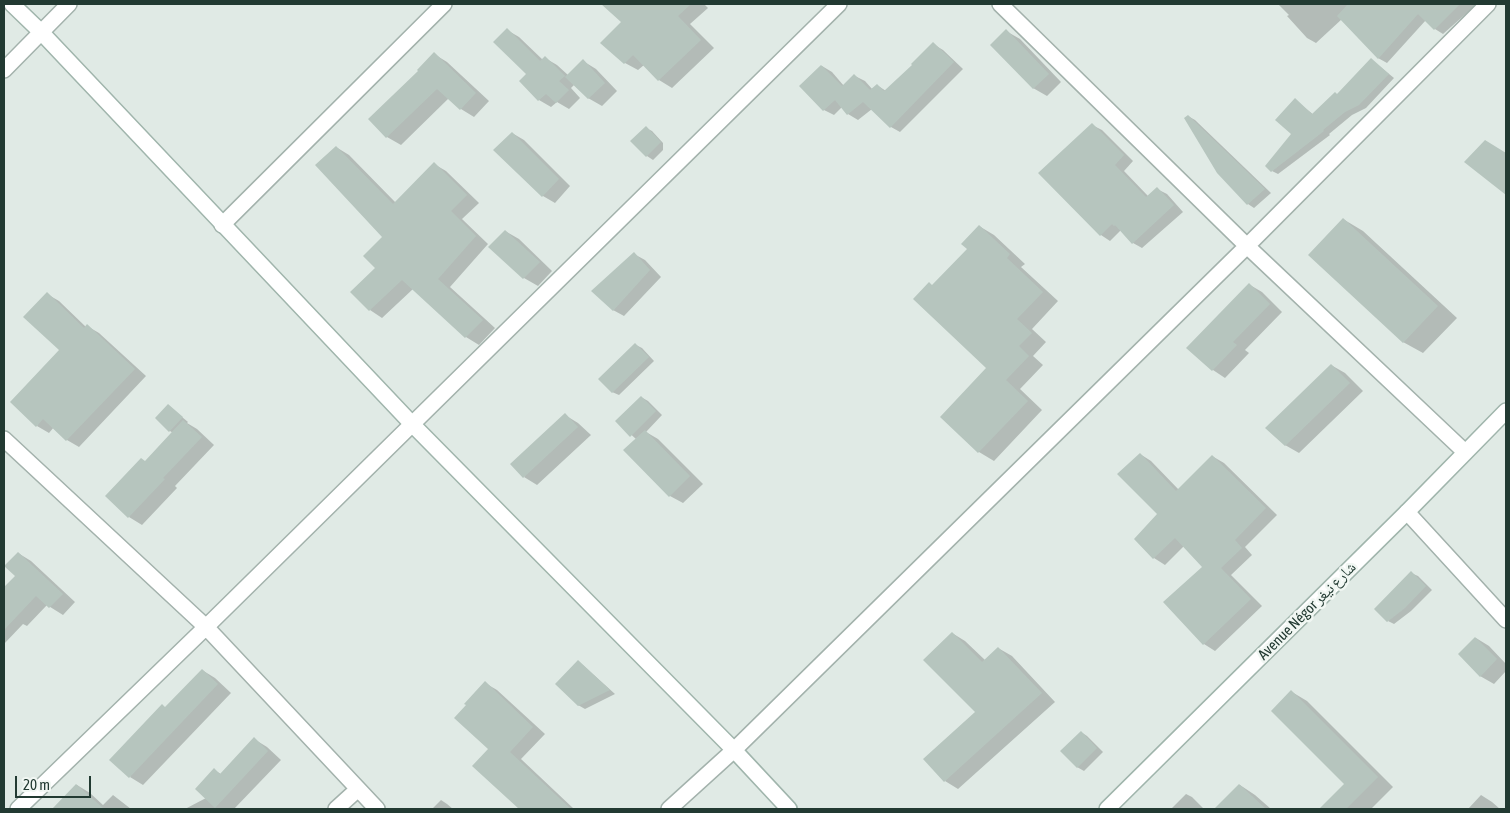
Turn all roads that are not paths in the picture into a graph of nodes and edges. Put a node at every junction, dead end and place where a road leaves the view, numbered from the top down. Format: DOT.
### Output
graph roads {
  1 [pos="12,4"];
  2 [pos="69,4"];
  3 [pos="444,4"];
  4 [pos="1000,4"];
  5 [pos="1488,4"];
  6 [pos="832,6"];
  7 [pos="41,32"];
  8 [pos="4,70"];
  9 [pos="222,225"];
  10 [pos="1247,246"];
  11 [pos="1506,411"];
  12 [pos="412,424"];
  13 [pos="5,441"];
  14 [pos="1465,452"];
  15 [pos="1407,512"];
  16 [pos="1506,620"];
  17 [pos="206,627"];
  18 [pos="734,750"];
  19 [pos="358,789"];
  20 [pos="18,809"];
  21 [pos="336,809"];
  22 [pos="377,809"];
  23 [pos="669,809"];
  24 [pos="789,809"];
  25 [pos="1107,809"];
  1 -- 7 [label="street"];
  2 -- 7 [label="street"];
  3 -- 9 [label="street"];
  4 -- 10 [label="street"];
  5 -- 10 [label="street"];
  6 -- 12 [label="street"];
  7 -- 8 [label="street"];
  7 -- 9 [label="street"];
  9 -- 12 [label="street"];
  10 -- 14 [label="street"];
  10 -- 18 [label="street"];
  11 -- 14 [label="street, Avenue Négor شارع نيغر"];
  12 -- 17 [label="street"];
  12 -- 18 [label="street"];
  13 -- 17 [label="street"];
  14 -- 15 [label="street, Avenue Négor شارع نيغر"];
  15 -- 16 [label="street"];
  15 -- 25 [label="street, Avenue Négor شارع نيغر"];
  17 -- 19 [label="street"];
  17 -- 20 [label="street"];
  18 -- 23 [label="street"];
  18 -- 24 [label="street"];
  19 -- 21 [label="street"];
  19 -- 22 [label="street"];
}
